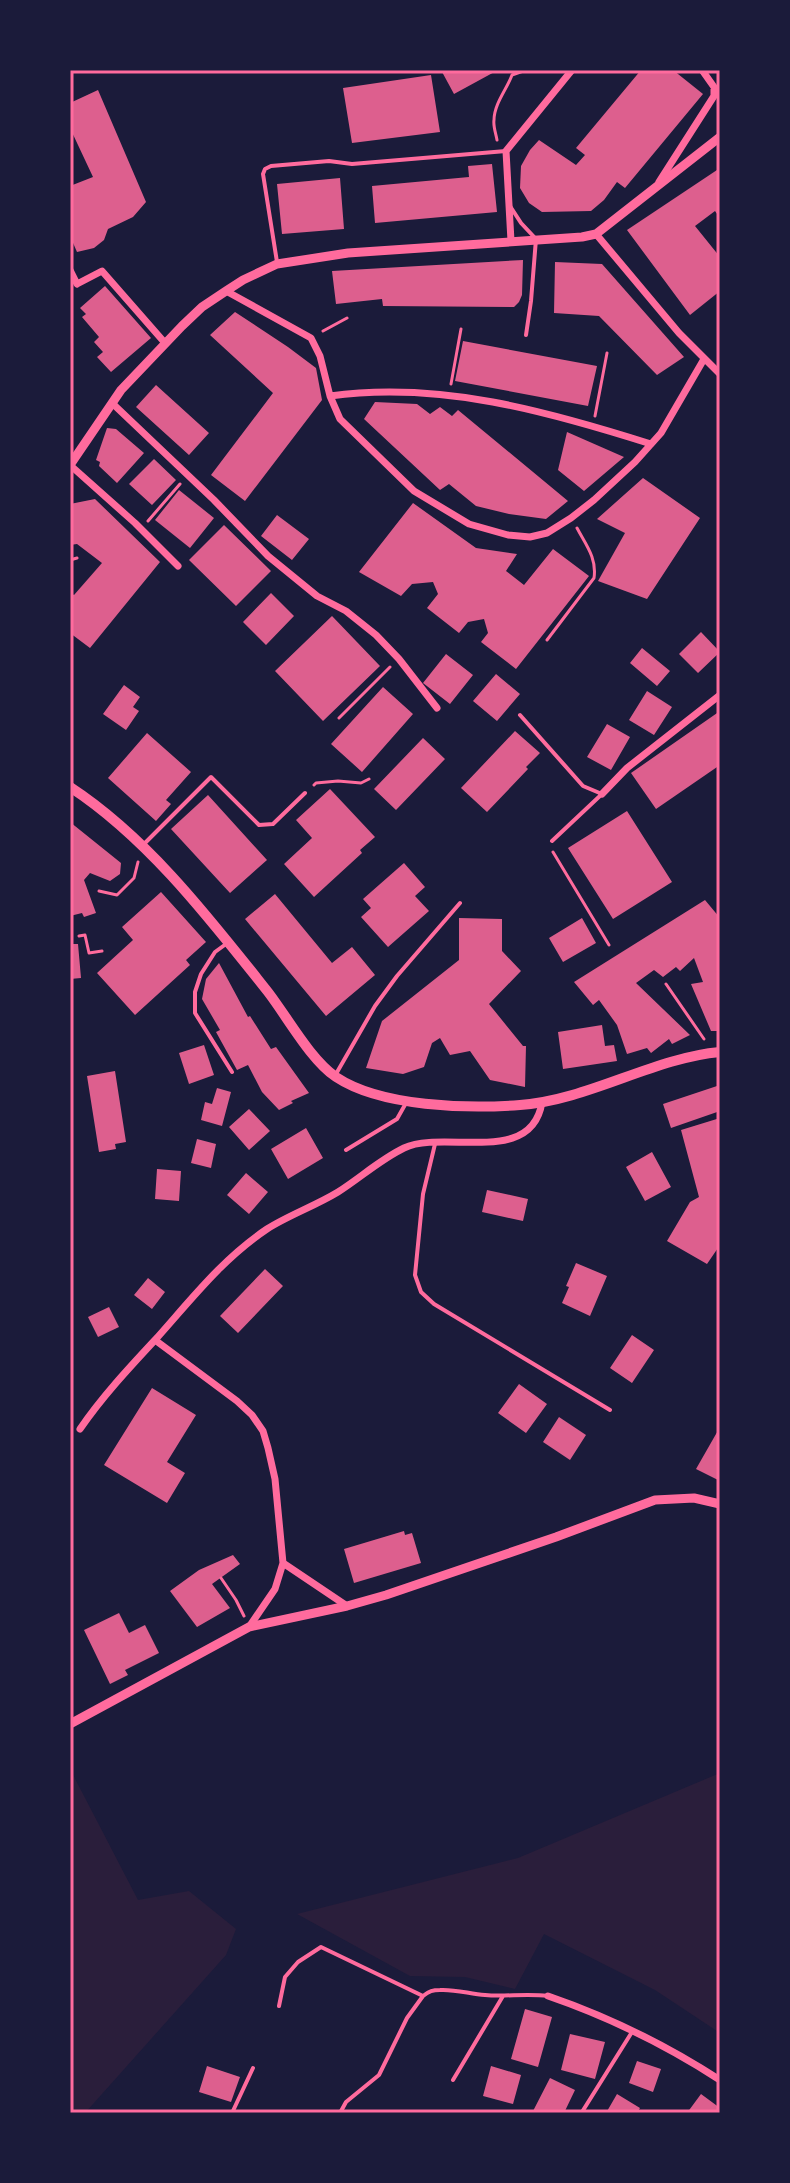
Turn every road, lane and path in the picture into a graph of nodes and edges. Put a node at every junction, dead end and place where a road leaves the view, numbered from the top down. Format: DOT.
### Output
graph roads {
  1 [pos="509,70"];
  2 [pos="526,70"];
  3 [pos="572,70"];
  4 [pos="702,70"];
  5 [pos="512,75"];
  6 [pos="720,137"];
  7 [pos="497,139"];
  8 [pos="506,151"];
  9 [pos="656,187"];
  10 [pos="509,204"];
  11 [pos="596,234"];
  12 [pos="536,239"];
  13 [pos="511,241"];
  14 [pos="277,264"];
  15 [pos="70,270"];
  16 [pos="226,291"];
  17 [pos="347,318"];
  18 [pos="461,329"];
  19 [pos="526,335"];
  20 [pos="311,338"];
  21 [pos="165,343"];
  22 [pos="607,353"];
  23 [pos="704,359"];
  24 [pos="720,374"];
  25 [pos="449,394"];
  26 [pos="330,396"];
  27 [pos="112,403"];
  28 [pos="593,426"];
  29 [pos="651,444"];
  30 [pos="70,465"];
  31 [pos="187,475"];
  32 [pos="151,517"];
  33 [pos="571,518"];
  34 [pos="77,558"];
  35 [pos="70,560"];
  36 [pos="178,566"];
  37 [pos="547,640"];
  38 [pos="399,659"];
  39 [pos="720,695"];
  40 [pos="437,708"];
  41 [pos="520,715"];
  42 [pos="339,718"];
  43 [pos="369,779"];
  44 [pos="316,783"];
  45 [pos="70,787"];
  46 [pos="305,793"];
  47 [pos="602,794"];
  48 [pos="552,841"];
  49 [pos="142,847"];
  50 [pos="99,891"];
  51 [pos="460,903"];
  52 [pos="79,936"];
  53 [pos="228,942"];
  54 [pos="609,945"];
  55 [pos="102,951"];
  56 [pos="666,984"];
  57 [pos="700,1033"];
  58 [pos="720,1052"];
  59 [pos="232,1072"];
  60 [pos="335,1076"];
  61 [pos="407,1101"];
  62 [pos="542,1102"];
  63 [pos="435,1142"];
  64 [pos="346,1150"];
  65 [pos="155,1340"];
  66 [pos="610,1410"];
  67 [pos="80,1429"];
  68 [pos="720,1504"];
  69 [pos="283,1563"];
  70 [pos="221,1578"];
  71 [pos="347,1606"];
  72 [pos="249,1627"];
  73 [pos="70,1724"];
  74 [pos="423,1996"];
  75 [pos="503,1996"];
  76 [pos="548,1996"];
  77 [pos="279,2006"];
  78 [pos="633,2030"];
  79 [pos="253,2068"];
  80 [pos="453,2080"];
  81 [pos="720,2080"];
  82 [pos="582,2112"];
  83 [pos="232,2113"];
  84 [pos="340,2113"];
  1 -- 5 [label="path"];
  2 -- 5 [label="path"];
  3 -- 8 [label="street"];
  4 -- 9 [label="street"];
  5 -- 7 [label="path"];
  6 -- 9 [label="street"];
  8 -- 10 [label="street"];
  8 -- 14 [label="lane"];
  9 -- 11 [label="street"];
  10 -- 12 [label="lane"];
  10 -- 13 [label="street"];
  11 -- 12 [label="street"];
  11 -- 23 [label="street"];
  12 -- 13 [label="street"];
  12 -- 19 [label="lane"];
  13 -- 14 [label="street"];
  14 -- 16 [label="street"];
  15 -- 21 [label="street"];
  16 -- 20 [label="street"];
  16 -- 21 [label="street"];
  17 -- 20 [label="path"];
  18 -- 25 [label="path"];
  20 -- 26 [label="street"];
  21 -- 27 [label="street"];
  22 -- 28 [label="path"];
  23 -- 24 [label="street"];
  23 -- 29 [label="street"];
  25 -- 26 [label="street"];
  25 -- 28 [label="street"];
  26 -- 33 [label="street"];
  27 -- 30 [label="street"];
  27 -- 31 [label="street"];
  28 -- 29 [label="street"];
  29 -- 33 [label="street"];
  30 -- 36 [label="street"];
  31 -- 32 [label="path"];
  31 -- 38 [label="street"];
  33 -- 37 [label="path"];
  34 -- 35 [label="path"];
  38 -- 40 [label="street"];
  38 -- 42 [label="path"];
  39 -- 47 [label="street"];
  41 -- 47 [label="lane"];
  43 -- 44 [label="path"];
  45 -- 49 [label="main road"];
  46 -- 49 [label="lane"];
  47 -- 48 [label="lane"];
  48 -- 54 [label="path"];
  49 -- 50 [label="path"];
  49 -- 53 [label="main road"];
  51 -- 60 [label="lane"];
  52 -- 55 [label="path"];
  53 -- 59 [label="lane"];
  53 -- 60 [label="main road"];
  56 -- 57 [label="path"];
  58 -- 62 [label="main road"];
  60 -- 61 [label="main road"];
  61 -- 62 [label="main road"];
  61 -- 64 [label="lane"];
  62 -- 63 [label="street"];
  63 -- 65 [label="street"];
  63 -- 66 [label="lane"];
  65 -- 67 [label="street"];
  65 -- 69 [label="street"];
  68 -- 71 [label="street"];
  69 -- 71 [label="street"];
  69 -- 72 [label="street"];
  70 -- 72 [label="path"];
  71 -- 72 [label="street"];
  72 -- 73 [label="street"];
  74 -- 75 [label="lane"];
  74 -- 77 [label="lane"];
  74 -- 84 [label="lane"];
  75 -- 76 [label="lane"];
  75 -- 80 [label="lane"];
  76 -- 78 [label="street"];
  78 -- 81 [label="street"];
  78 -- 82 [label="lane"];
  79 -- 83 [label="lane"];
}
